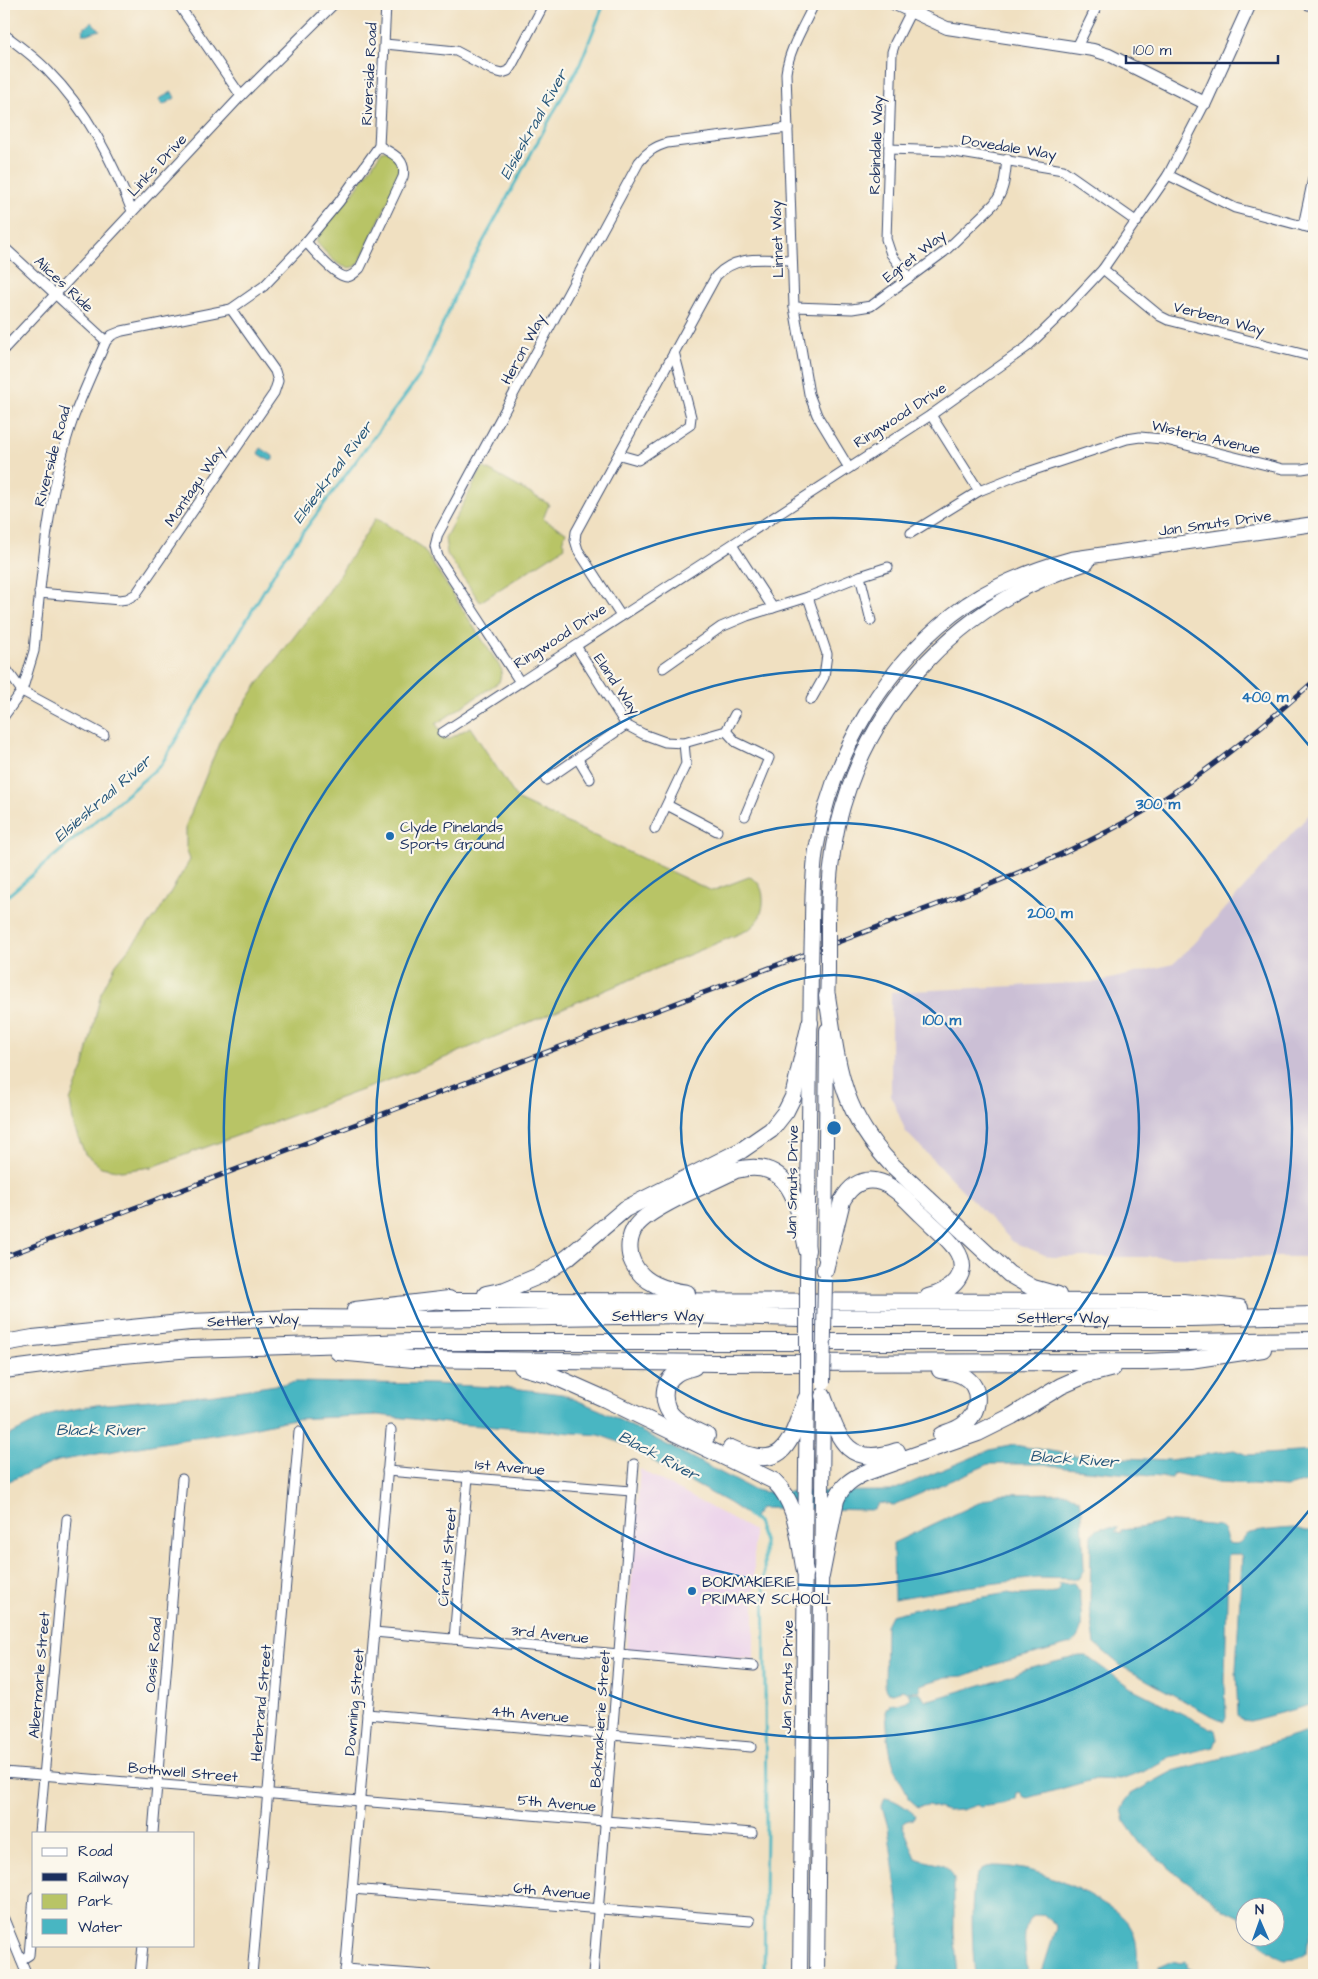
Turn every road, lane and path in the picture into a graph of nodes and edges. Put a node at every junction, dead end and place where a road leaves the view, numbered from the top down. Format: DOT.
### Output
graph roads {
  1 [pos="178,4"];
  2 [pos="334,4"];
  3 [pos="386,4"];
  4 [pos="544,4"];
  5 [pos="814,4"];
  6 [pos="896,4"];
  7 [pos="1098,4"];
  8 [pos="1250,4"];
  9 [pos="1306,4"];
  10 [pos="1314,7"];
  11 [pos="910,11"];
  12 [pos="4,34"];
  13 [pos="385,44"];
  14 [pos="1077,47"];
  15 [pos="240,96"];
  16 [pos="1205,103"];
  17 [pos="788,128"];
  18 [pos="379,146"];
  19 [pos="889,149"];
  20 [pos="1007,159"];
  21 [pos="1314,174"];
  22 [pos="1168,175"];
  23 [pos="132,211"];
  24 [pos="1137,222"];
  25 [pos="1303,226"];
  26 [pos="1314,229"];
  27 [pos="306,242"];
  28 [pos="4,247"];
  29 [pos="791,260"];
  30 [pos="1103,269"];
  31 [pos="909,278"];
  32 [pos="55,296"];
  33 [pos="794,307"];
  34 [pos="231,309"];
  35 [pos="106,342"];
  36 [pos="4,349"];
  37 [pos="674,352"];
  38 [pos="1314,357"];
  39 [pos="930,415"];
  40 [pos="620,455"];
  41 [pos="1314,467"];
  42 [pos="849,468"];
  43 [pos="980,491"];
  44 [pos="1314,524"];
  45 [pos="911,533"];
  46 [pos="732,545"];
  47 [pos="1121,553"];
  48 [pos="888,567"];
  49 [pos="860,576"];
  50 [pos="39,593"];
  51 [pos="808,597"];
  52 [pos="773,608"];
  53 [pos="621,616"];
  54 [pos="871,621"];
  55 [pos="576,646"];
  56 [pos="4,666"];
  57 [pos="663,668"];
  58 [pos="520,682"];
  59 [pos="22,691"];
  60 [pos="811,700"];
  61 [pos="735,714"];
  62 [pos="4,716"];
  63 [pos="626,725"];
  64 [pos="726,732"];
  65 [pos="442,733"];
  66 [pos="104,735"];
  67 [pos="684,743"];
  68 [pos="578,759"];
  69 [pos="590,779"];
  70 [pos="546,780"];
  71 [pos="667,805"];
  72 [pos="745,816"];
  73 [pos="655,829"];
  74 [pos="717,831"];
  75 [pos="827,996"];
  76 [pos="810,1023"];
  77 [pos="807,1250"];
  78 [pos="825,1275"];
  79 [pos="751,1300"];
  80 [pos="440,1301"];
  81 [pos="911,1301"];
  82 [pos="1090,1301"];
  83 [pos="1310,1315"];
  84 [pos="295,1318"];
  85 [pos="1314,1341"];
  86 [pos="4,1342"];
  87 [pos="302,1346"];
  88 [pos="488,1360"];
  89 [pos="1144,1362"];
  90 [pos="716,1363"];
  91 [pos="893,1363"];
  92 [pos="4,1370"];
  93 [pos="823,1390"];
  94 [pos="806,1391"];
  95 [pos="391,1430"];
  96 [pos="299,1432"];
  97 [pos="634,1464"];
  98 [pos="387,1471"];
  99 [pos="468,1478"];
  100 [pos="182,1479"];
  101 [pos="631,1492"];
  102 [pos="799,1514"];
  103 [pos="827,1516"];
  104 [pos="67,1520"];
  105 [pos="805,1572"];
  106 [pos="821,1576"];
  107 [pos="374,1632"];
  108 [pos="454,1638"];
  109 [pos="618,1654"];
  110 [pos="754,1666"];
  111 [pos="367,1714"];
  112 [pos="614,1735"];
  113 [pos="751,1747"];
  114 [pos="4,1772"];
  115 [pos="44,1775"];
  116 [pos="157,1784"];
  117 [pos="268,1793"];
  118 [pos="360,1800"];
  119 [pos="606,1821"];
  120 [pos="39,1832"];
  121 [pos="152,1832"];
  122 [pos="752,1832"];
  123 [pos="352,1888"];
  124 [pos="598,1908"];
  125 [pos="4,1919"];
  126 [pos="32,1920"];
  127 [pos="750,1921"];
  128 [pos="143,1946"];
  129 [pos="21,1960"];
  130 [pos="345,1972"];
  131 [pos="27,1975"];
  132 [pos="140,1975"];
  133 [pos="252,1975"];
  134 [pos="428,1975"];
  135 [pos="593,1975"];
  136 [pos="800,1975"];
  137 [pos="817,1975"];
  1 -- 15 [label="street"];
  2 -- 15 [label="street, Links Drive"];
  3 -- 13 [label="street, Riverside Road"];
  4 -- 13 [label="street"];
  5 -- 17 [label="street, Linnet Way"];
  6 -- 11 [label="street"];
  7 -- 14 [label="street"];
  8 -- 16 [label="street, Ringwood Drive"];
  9 -- 10 [label="street"];
  11 -- 14 [label="street"];
  11 -- 19 [label="street, Robindale Way"];
  12 -- 23 [label="street"];
  13 -- 18 [label="street, Riverside Road"];
  14 -- 16 [label="street"];
  15 -- 23 [label="street, Links Drive"];
  16 -- 22 [label="street, Ringwood Drive"];
  17 -- 29 [label="street, Linnet Way"];
  17 -- 58 [label="street, Heron Way"];
  18 -- 27 [label="street, Riverside Road"];
  18 -- 27 [label="street, Riverside Road"];
  19 -- 20 [label="street, Dovedale Way"];
  19 -- 31 [label="street, Robindale Way"];
  20 -- 24 [label="street, Dovedale Way"];
  20 -- 31 [label="street, Egret Way"];
  21 -- 25 [label="street"];
  22 -- 24 [label="street, Ringwood Drive"];
  22 -- 25 [label="street"];
  23 -- 32 [label="street, Links Drive"];
  24 -- 30 [label="street, Ringwood Drive"];
  25 -- 26 [label="street"];
  27 -- 34 [label="street, Riverside Road"];
  28 -- 32 [label="street, Alices Ride"];
  29 -- 33 [label="street, Linnet Way"];
  29 -- 37 [label="street"];
  30 -- 38 [label="street, Verbena Way"];
  30 -- 39 [label="street, Ringwood Drive"];
  31 -- 33 [label="street, Egret Way"];
  32 -- 35 [label="street, Alices Ride"];
  32 -- 36 [label="street, Links Drive"];
  33 -- 42 [label="street, Linnet Way"];
  34 -- 35 [label="street, Riverside Road"];
  34 -- 50 [label="street, Montagu Way"];
  35 -- 50 [label="street, Riverside Road"];
  37 -- 40 [label="street"];
  37 -- 40 [label="street"];
  39 -- 42 [label="street, Ringwood Drive"];
  39 -- 43 [label="street"];
  40 -- 53 [label="street"];
  41 -- 43 [label="street, Wisteria Avenue"];
  42 -- 46 [label="street, Ringwood Drive"];
  43 -- 45 [label="street, Wisteria Avenue"];
  44 -- 47 [label="main road, Jan Smuts Drive"];
  46 -- 52 [label="street"];
  46 -- 53 [label="street, Ringwood Drive"];
  47 -- 75 [label="main road, Jan Smuts Drive, bridge"];
  47 -- 76 [label="main road, Jan Smuts Drive, bridge"];
  48 -- 49 [label="street"];
  49 -- 51 [label="street"];
  49 -- 54 [label="street"];
  50 -- 59 [label="street, Riverside Road"];
  51 -- 52 [label="street"];
  51 -- 60 [label="street"];
  52 -- 57 [label="street"];
  53 -- 55 [label="street, Ringwood Drive"];
  55 -- 58 [label="street, Ringwood Drive"];
  55 -- 63 [label="street, Eland Way"];
  56 -- 59 [label="street"];
  58 -- 65 [label="street, Ringwood Drive"];
  59 -- 62 [label="street, Riverside Road"];
  59 -- 66 [label="street"];
  61 -- 64 [label="street"];
  63 -- 67 [label="street, Eland Way"];
  63 -- 68 [label="street"];
  64 -- 67 [label="street, Eland Way"];
  64 -- 72 [label="street"];
  67 -- 71 [label="street"];
  68 -- 69 [label="street"];
  68 -- 70 [label="street"];
  71 -- 73 [label="street"];
  71 -- 74 [label="street"];
  75 -- 78 [label="main road, Jan Smuts Drive"];
  75 -- 82 [label="highway"];
  76 -- 77 [label="main road, Jan Smuts Drive"];
  76 -- 80 [label="highway"];
  77 -- 79 [label="highway"];
  77 -- 94 [label="main road, Jan Smuts Drive, bridge"];
  78 -- 81 [label="highway"];
  78 -- 93 [label="main road, Jan Smuts Drive, bridge"];
  79 -- 80 [label="highway"];
  79 -- 81 [label="highway"];
  80 -- 84 [label="highway"];
  81 -- 82 [label="highway"];
  82 -- 83 [label="highway"];
  83 -- 84 [label="highway, Settlers Way"];
  84 -- 86 [label="highway, Settlers Way"];
  85 -- 87 [label="highway, Settlers Way"];
  85 -- 89 [label="highway"];
  87 -- 88 [label="highway"];
  87 -- 92 [label="highway, Settlers Way"];
  88 -- 90 [label="highway"];
  88 -- 102 [label="highway"];
  89 -- 91 [label="highway"];
  89 -- 103 [label="highway"];
  90 -- 91 [label="highway"];
  90 -- 94 [label="highway"];
  91 -- 93 [label="highway"];
  93 -- 103 [label="main road, Jan Smuts Drive"];
  94 -- 102 [label="main road, Jan Smuts Drive"];
  95 -- 98 [label="street, Downing Street"];
  96 -- 117 [label="street, Herbrand Street"];
  97 -- 101 [label="street, Bokmakierie Street"];
  98 -- 99 [label="street, 1st Avenue"];
  98 -- 107 [label="street, Downing Street"];
  99 -- 101 [label="street, 1st Avenue"];
  99 -- 108 [label="street, Circuit Street"];
  100 -- 116 [label="street, Oasis Road"];
  101 -- 109 [label="street, Bokmakierie Street"];
  102 -- 105 [label="highway"];
  103 -- 106 [label="highway"];
  104 -- 115 [label="street, Albermarle Street"];
  105 -- 136 [label="main road, Jan Smuts Drive"];
  106 -- 137 [label="main road"];
  107 -- 108 [label="street, 3rd Avenue"];
  107 -- 111 [label="street, Downing Street"];
  108 -- 109 [label="street, 3rd Avenue"];
  109 -- 110 [label="street, 3rd Avenue"];
  109 -- 112 [label="street, Bokmakierie Street"];
  111 -- 112 [label="street, 4th Avenue"];
  111 -- 118 [label="street, Downing Street"];
  112 -- 113 [label="street, 4th Avenue"];
  112 -- 119 [label="street, Bokmakierie Street"];
  114 -- 115 [label="street, Bothwell Street"];
  115 -- 116 [label="street, Bothwell Street"];
  115 -- 120 [label="street, Albermarle Street"];
  116 -- 117 [label="street, Bothwell Street"];
  116 -- 121 [label="street, Oasis Road"];
  117 -- 118 [label="street, Bothwell Street"];
  117 -- 133 [label="street, Herbrand Street"];
  118 -- 119 [label="street, 5th Avenue"];
  118 -- 123 [label="street, Downing Street"];
  119 -- 122 [label="street, 5th Avenue"];
  119 -- 124 [label="street, Bokmakierie Street"];
  123 -- 124 [label="street, 6th Avenue"];
  123 -- 130 [label="street, Downing Street"];
  124 -- 127 [label="street, 6th Avenue"];
  124 -- 135 [label="street, Bokmakierie Street"];
  125 -- 129 [label="street"];
  126 -- 129 [label="street"];
  128 -- 132 [label="street"];
  129 -- 131 [label="street"];
  130 -- 134 [label="street"];
}
